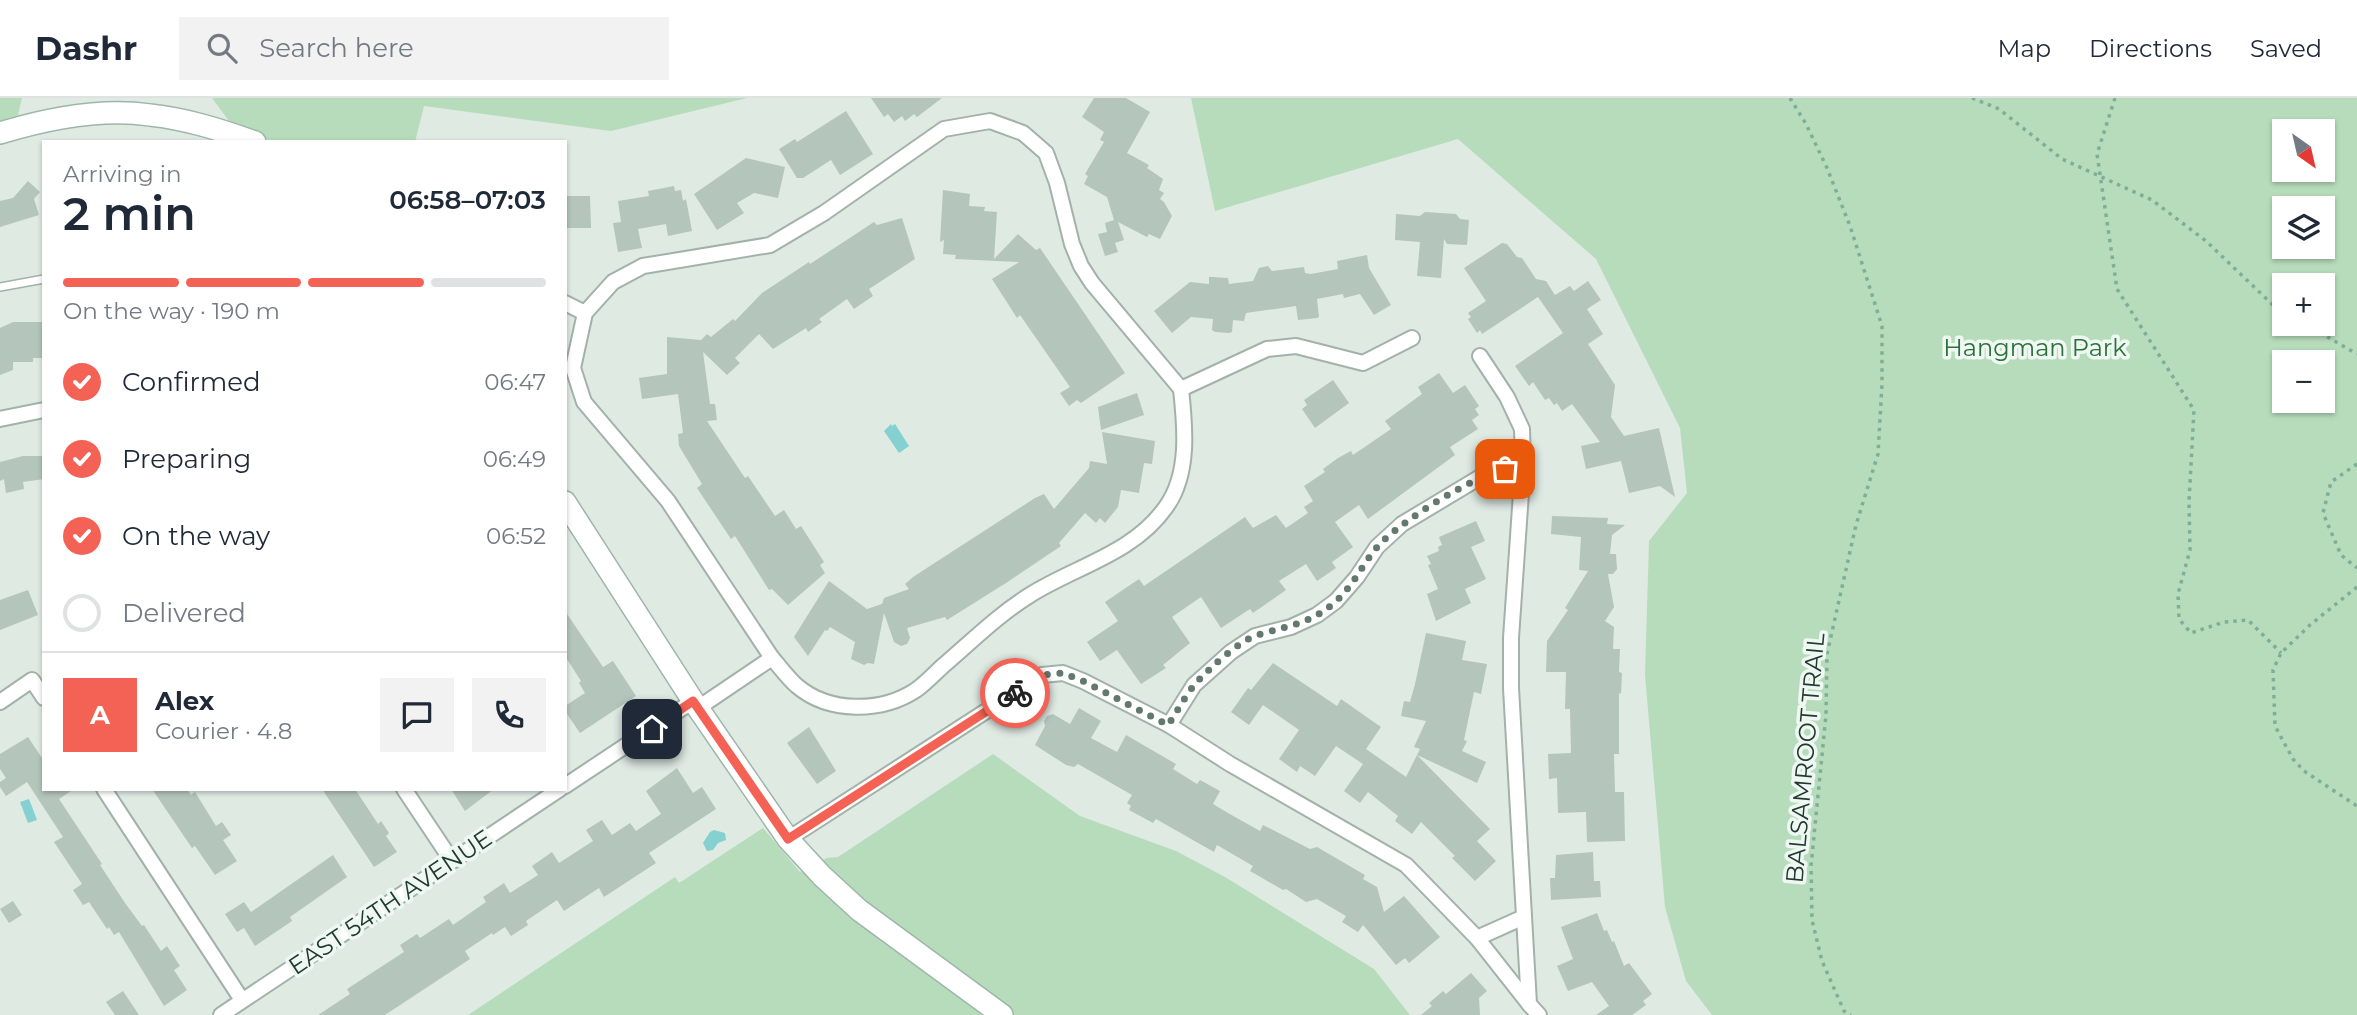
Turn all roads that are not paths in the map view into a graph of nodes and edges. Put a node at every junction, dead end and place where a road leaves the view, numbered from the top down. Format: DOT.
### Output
graph roads {
  1 [pos="0,133"];
  2 [pos="249,140"];
  3 [pos="42,279"];
  4 [pos="0,287"];
  5 [pos="567,304"];
  6 [pos="585,313"];
  7 [pos="1412,338"];
  8 [pos="1480,356"];
  9 [pos="1181,389"];
  10 [pos="42,410"];
  11 [pos="0,419"];
  12 [pos="1523,464"];
  13 [pos="567,505"];
  14 [pos="772,658"];
  15 [pos="42,695"];
  16 [pos="0,702"];
  17 [pos="696,705"];
  18 [pos="1168,725"];
  19 [pos="567,783"];
  20 [pos="105,791"];
  21 [pos="405,791"];
  22 [pos="555,791"];
  23 [pos="788,839"];
  24 [pos="452,861"];
  25 [pos="1524,917"];
  26 [pos="1477,938"];
  27 [pos="242,1000"];
  28 [pos="1534,1010"];
  29 [pos="221,1015"];
  30 [pos="1002,1015"];
  1 -- 2 [label="main road"];
  3 -- 4 [label="lane"];
  5 -- 6 [label="street"];
  6 -- 9 [label="street"];
  6 -- 14 [label="street"];
  7 -- 9 [label="street"];
  8 -- 12 [label="street"];
  9 -- 14 [label="street"];
  10 -- 11 [label="street"];
  12 -- 18 [label="street"];
  12 -- 25 [label="street"];
  13 -- 17 [label="main road"];
  14 -- 17 [label="street, EAST 54TH AVENUE"];
  15 -- 16 [label="street"];
  17 -- 19 [label="street, EAST 54TH AVENUE"];
  17 -- 23 [label="main road"];
  18 -- 23 [label="street"];
  18 -- 26 [label="street"];
  20 -- 27 [label="street"];
  21 -- 24 [label="street"];
  22 -- 24 [label="street, EAST 54TH AVENUE"];
  23 -- 30 [label="main road"];
  24 -- 27 [label="street, EAST 54TH AVENUE"];
  25 -- 26 [label="street"];
  25 -- 28 [label="street"];
  26 -- 28 [label="street"];
  27 -- 29 [label="street, EAST 54TH AVENUE"];
}
